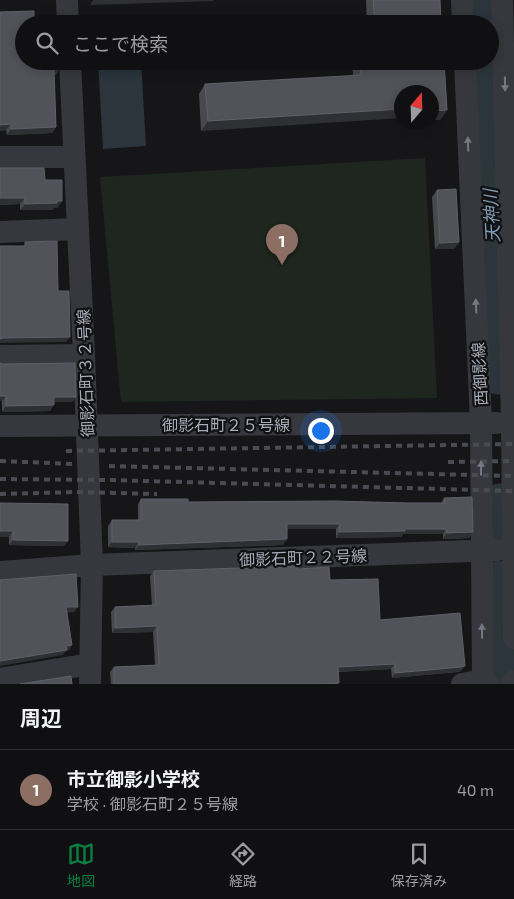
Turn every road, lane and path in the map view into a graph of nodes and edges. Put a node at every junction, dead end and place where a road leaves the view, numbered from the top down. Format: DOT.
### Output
graph roads {
  1 [pos="68,0"];
  2 [pos="462,0"];
  3 [pos="502,0"];
  4 [pos="68,15"];
  5 [pos="463,15"];
  6 [pos="70,70"];
  7 [pos="465,70"];
  8 [pos="74,156"];
  9 [pos="0,157"];
  10 [pos="510,162"];
  11 [pos="78,229"];
  12 [pos="0,232"];
  13 [pos="84,355"];
  14 [pos="0,356"];
  15 [pos="481,422"];
  16 [pos="513,423"];
  17 [pos="86,425"];
  18 [pos="0,426"];
  19 [pos="513,510"];
  20 [pos="481,550"];
  21 [pos="513,550"];
  22 [pos="92,565"];
  23 [pos="0,572"];
  24 [pos="514,638"];
  25 [pos="90,674"];
  26 [pos="0,679"];
  27 [pos="514,681"];
  28 [pos="478,683"];
  29 [pos="511,684"];
  1 -- 4 [label="street"];
  2 -- 5 [label="street"];
  3 -- 10 [label="street, 西御影線, one-way"];
  6 -- 8 [label="street, 御影石町３２号線"];
  15 -- 7 [label="street, 西御影線, one-way"];
  8 -- 9 [label="street"];
  8 -- 11 [label="street, 御影石町３２号線"];
  10 -- 16 [label="street, 西御影線"];
  11 -- 12 [label="street"];
  11 -- 13 [label="street, 御影石町３２号線"];
  13 -- 14 [label="street"];
  13 -- 17 [label="street, 御影石町３２号線"];
  15 -- 16 [label="street, 御影石町２５号線"];
  15 -- 17 [label="street, 御影石町２５号線"];
  20 -- 15 [label="street, 西御影線, one-way"];
  16 -- 19 [label="street, 西御影線"];
  17 -- 18 [label="street, 御影石町２５号線"];
  17 -- 22 [label="street, 御影石町３２号線"];
  19 -- 21 [label="street, 西御影線"];
  20 -- 21 [label="street, 御影石町２２号線"];
  20 -- 22 [label="street, 御影石町２２号線"];
  28 -- 20 [label="street, 西御影線, one-way"];
  21 -- 24 [label="street, 西御影線"];
  22 -- 23 [label="street, 御影石町２２号線"];
  22 -- 25 [label="street, 御影石町３２号線"];
  25 -- 26 [label="street"];
  27 -- 29 [label="street"];
}
